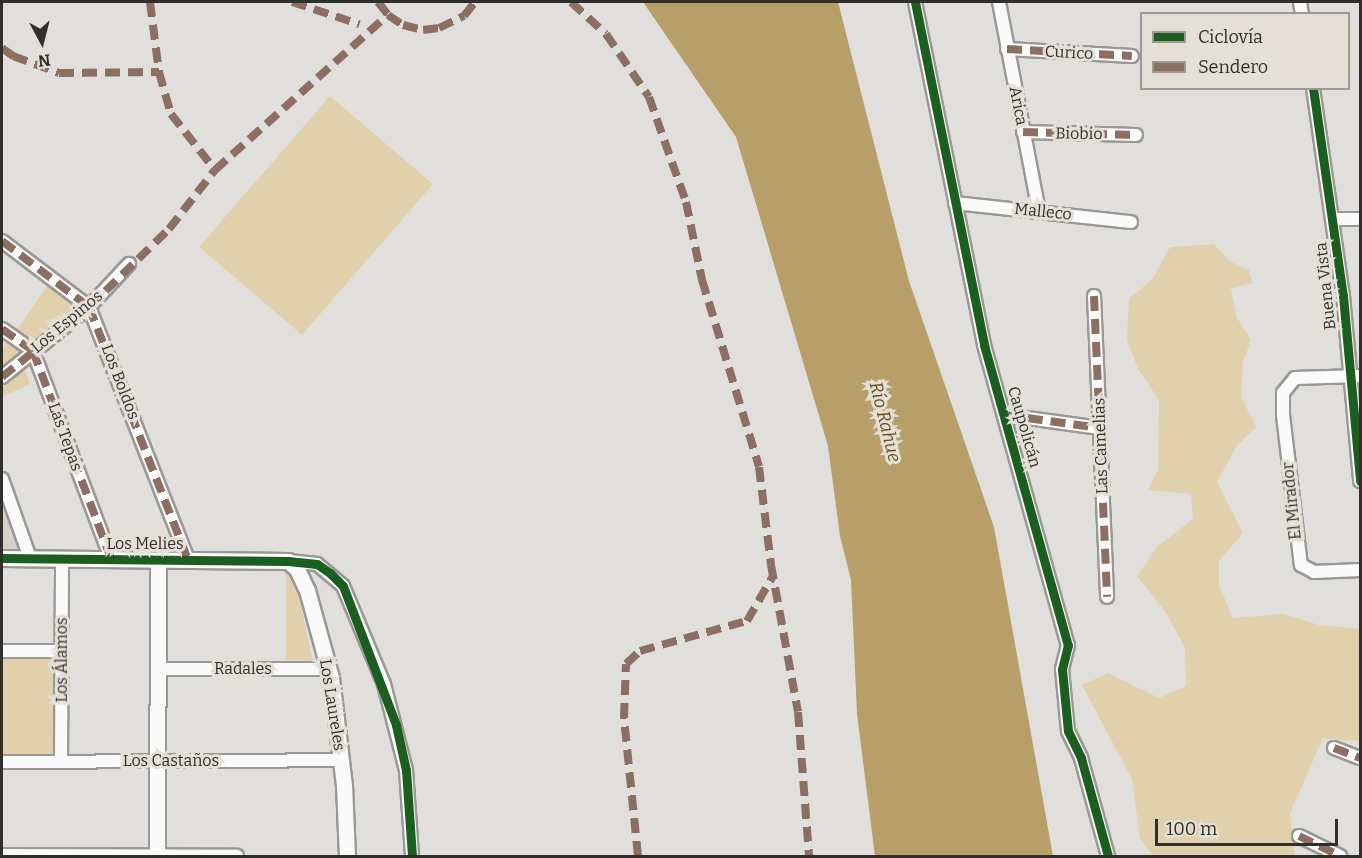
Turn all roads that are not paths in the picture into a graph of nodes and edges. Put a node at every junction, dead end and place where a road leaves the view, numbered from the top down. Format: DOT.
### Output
graph roads {
  1 [pos="915,2"];
  2 [pos="999,2"];
  3 [pos="1006,49"];
  4 [pos="1132,56"];
  5 [pos="1313,90"];
  6 [pos="1023,132"];
  7 [pos="1136,135"];
  8 [pos="956,203"];
  9 [pos="1039,211"];
  10 [pos="1333,219"];
  11 [pos="1360,219"];
  12 [pos="1131,222"];
  13 [pos="2,241"];
  14 [pos="129,264"];
  15 [pos="1094,296"];
  16 [pos="89,307"];
  17 [pos="2,329"];
  18 [pos="33,351"];
  19 [pos="1355,376"];
  20 [pos="2,377"];
  21 [pos="1005,415"];
  22 [pos="1101,428"];
  23 [pos="2,479"];
  24 [pos="1360,481"];
  25 [pos="2,558"];
  26 [pos="30,558"];
  27 [pos="62,559"];
  28 [pos="111,559"];
  29 [pos="158,560"];
  30 [pos="188,560"];
  31 [pos="288,561"];
  32 [pos="1360,570"];
  33 [pos="1107,597"];
  34 [pos="2,651"];
  35 [pos="62,651"];
  36 [pos="158,669"];
  37 [pos="328,669"];
  38 [pos="1334,748"];
  39 [pos="1360,758"];
  40 [pos="341,760"];
  41 [pos="158,761"];
  42 [pos="2,762"];
  43 [pos="61,762"];
  44 [pos="1299,836"];
  45 [pos="2,855"];
  46 [pos="157,856"];
  47 [pos="237,856"];
  48 [pos="347,856"];
  49 [pos="412,856"];
  50 [pos="1108,856"];
  51 [pos="1340,856"];
  1 -- 8 [label="street, Caupolicán"];
  2 -- 3 [label="street, Arica"];
  3 -- 4 [label="street, Curico"];
  3 -- 6 [label="street, Arica"];
  5 -- 10 [label="street, Buena Vista"];
  6 -- 7 [label="street, Biobio"];
  6 -- 9 [label="street, Arica"];
  8 -- 9 [label="street, Malleco"];
  8 -- 21 [label="street, Caupolicán"];
  9 -- 12 [label="street, Malleco"];
  10 -- 11 [label="street"];
  10 -- 19 [label="street, Buena Vista"];
  13 -- 16 [label="street"];
  14 -- 16 [label="street, Los Espinos"];
  15 -- 22 [label="street, Las Camelias"];
  16 -- 18 [label="street, Los Espinos"];
  16 -- 30 [label="street, Los Boldos"];
  17 -- 18 [label="street"];
  18 -- 20 [label="street, Los Espinos"];
  18 -- 28 [label="street, Las Tepas"];
  19 -- 24 [label="street, Buena Vista"];
  19 -- 32 [label="street, El Mirador"];
  21 -- 22 [label="street"];
  21 -- 50 [label="street, Caupolicán"];
  22 -- 33 [label="street, Las Camelias"];
  23 -- 26 [label="street"];
  25 -- 26 [label="street, Los Melies"];
  26 -- 27 [label="street, Los Melies"];
  27 -- 28 [label="street, Los Melies"];
  27 -- 35 [label="street, Los Álamos"];
  28 -- 29 [label="street, Los Melies"];
  29 -- 30 [label="street, Los Melies"];
  29 -- 36 [label="street"];
  30 -- 31 [label="street, Los Melies"];
  31 -- 37 [label="street, Los Laureles"];
  31 -- 49 [label="street"];
  34 -- 35 [label="street"];
  35 -- 43 [label="street, Los Álamos"];
  36 -- 37 [label="street, Radales"];
  36 -- 41 [label="street"];
  37 -- 40 [label="street, Los Laureles"];
  38 -- 39 [label="street"];
  40 -- 41 [label="street, Los Castaños"];
  40 -- 48 [label="street, Los Laureles"];
  41 -- 43 [label="street, Los Castaños"];
  41 -- 46 [label="street"];
  42 -- 43 [label="street, Los Castaños"];
  44 -- 51 [label="street"];
  45 -- 46 [label="street"];
  46 -- 47 [label="street"];
}
